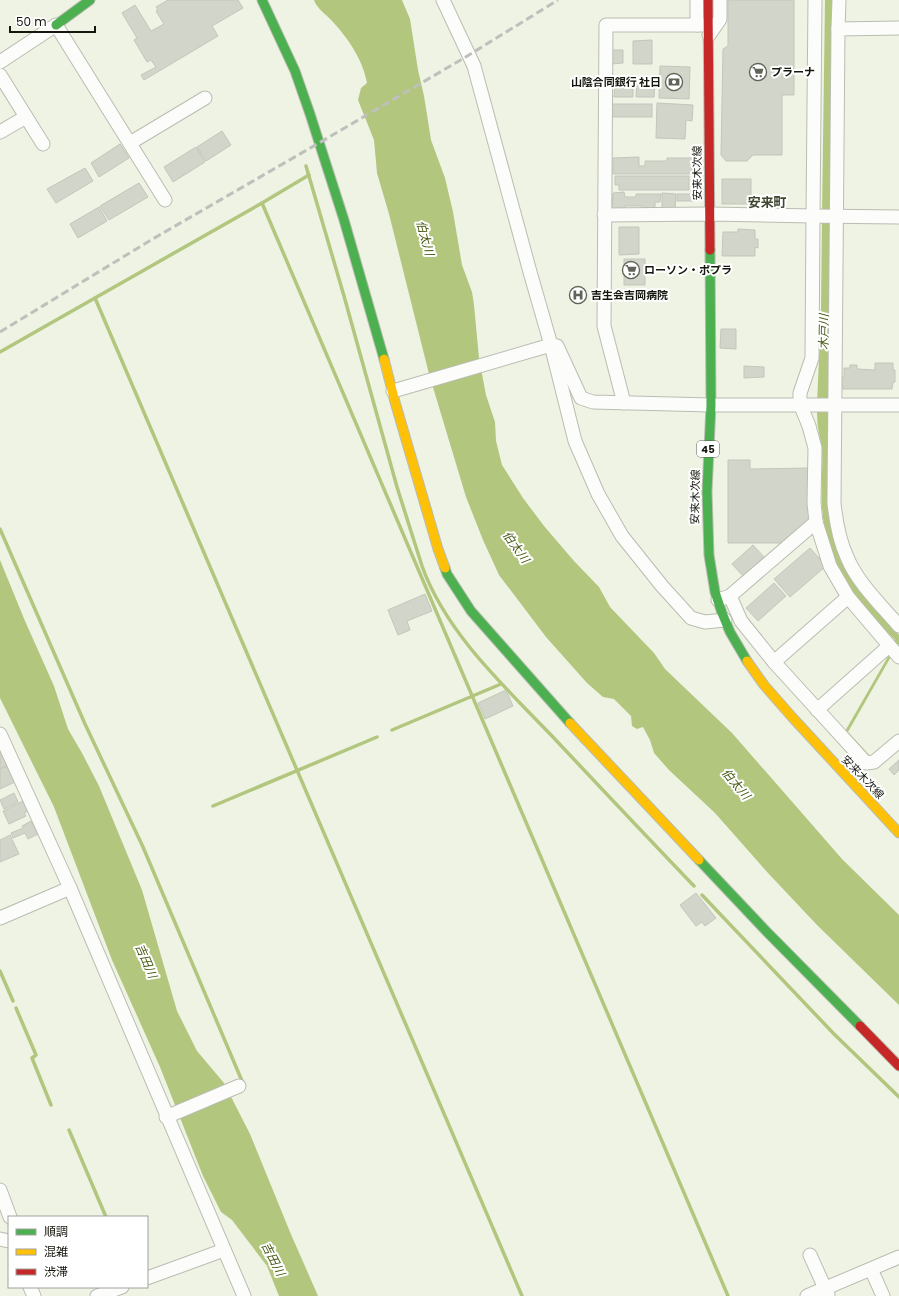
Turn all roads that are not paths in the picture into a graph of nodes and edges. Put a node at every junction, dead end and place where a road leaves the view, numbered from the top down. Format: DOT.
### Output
graph roads {
  1 [pos="90,0"];
  2 [pos="262,0"];
  3 [pos="443,0"];
  4 [pos="697,0"];
  5 [pos="708,0"];
  6 [pos="720,0"];
  7 [pos="815,0"];
  8 [pos="839,0"];
  9 [pos="56,25"];
  10 [pos="899,28"];
  11 [pos="704,29"];
  12 [pos="838,29"];
  13 [pos="0,62"];
  14 [pos="0,75"];
  15 [pos="205,98"];
  16 [pos="26,117"];
  17 [pos="0,132"];
  18 [pos="130,143"];
  19 [pos="43,144"];
  20 [pos="165,200"];
  21 [pos="709,214"];
  22 [pos="604,215"];
  23 [pos="826,216"];
  24 [pos="899,217"];
  25 [pos="548,347"];
  26 [pos="397,390"];
  27 [pos="624,403"];
  28 [pos="710,404"];
  29 [pos="800,404"];
  30 [pos="827,405"];
  31 [pos="899,405"];
  32 [pos="816,522"];
  33 [pos="848,597"];
  34 [pos="724,598"];
  35 [pos="725,620"];
  36 [pos="899,626"];
  37 [pos="889,646"];
  38 [pos="899,657"];
  39 [pos="774,662"];
  40 [pos="817,710"];
  41 [pos="0,734"];
  42 [pos="899,741"];
  43 [pos="899,832"];
  44 [pos="70,888"];
  45 [pos="0,918"];
  46 [pos="899,1066"];
  47 [pos="237,1087"];
  48 [pos="168,1116"];
  49 [pos="0,1190"];
  50 [pos="10,1216"];
  51 [pos="224,1250"];
  52 [pos="810,1255"];
  53 [pos="899,1257"];
  54 [pos="871,1269"];
  55 [pos="148,1278"];
  56 [pos="119,1288"];
  57 [pos="826,1292"];
  58 [pos="97,1296"];
  59 [pos="244,1296"];
  60 [pos="807,1296"];
  61 [pos="882,1296"];
  1 -- 9 [label="street"];
  2 -- 26 [label="street"];
  3 -- 25 [label="street"];
  4 -- 11 [label="street"];
  5 -- 11 [label="street, 安来木次線 / 45"];
  6 -- 11 [label="street"];
  7 -- 23 [label="street"];
  8 -- 12 [label="street"];
  9 -- 13 [label="street"];
  9 -- 18 [label="street"];
  10 -- 12 [label="street"];
  11 -- 21 [label="street, 安来木次線 / 45"];
  11 -- 22 [label="street"];
  12 -- 23 [label="street"];
  14 -- 16 [label="street"];
  15 -- 18 [label="street"];
  16 -- 17 [label="street"];
  16 -- 19 [label="street"];
  18 -- 20 [label="street"];
  21 -- 22 [label="street"];
  21 -- 23 [label="street"];
  21 -- 28 [label="street, 安来木次線 / 45"];
  22 -- 27 [label="street"];
  23 -- 24 [label="street"];
  23 -- 29 [label="street"];
  23 -- 30 [label="street"];
  25 -- 26 [label="street"];
  25 -- 27 [label="street"];
  25 -- 35 [label="street"];
  26 -- 46 [label="street"];
  27 -- 28 [label="street"];
  28 -- 29 [label="street"];
  28 -- 34 [label="street, 安来木次線 / 45"];
  29 -- 30 [label="street"];
  29 -- 32 [label="street"];
  30 -- 31 [label="street"];
  30 -- 36 [label="street"];
  32 -- 33 [label="street"];
  32 -- 34 [label="street"];
  33 -- 37 [label="street"];
  33 -- 39 [label="street"];
  34 -- 35 [label="street, 安来木次線 / 45"];
  34 -- 39 [label="street"];
  35 -- 43 [label="street, 安来木次線 / 45"];
  37 -- 38 [label="street"];
  37 -- 40 [label="street"];
  39 -- 40 [label="street"];
  40 -- 42 [label="street"];
  41 -- 44 [label="street"];
  44 -- 45 [label="street"];
  44 -- 48 [label="street"];
  47 -- 48 [label="street"];
  48 -- 51 [label="street"];
  49 -- 50 [label="street"];
  51 -- 55 [label="street"];
  51 -- 59 [label="street"];
  52 -- 57 [label="street"];
  53 -- 54 [label="street"];
  54 -- 57 [label="street"];
  54 -- 61 [label="street"];
  56 -- 58 [label="street"];
  57 -- 60 [label="street"];
}
